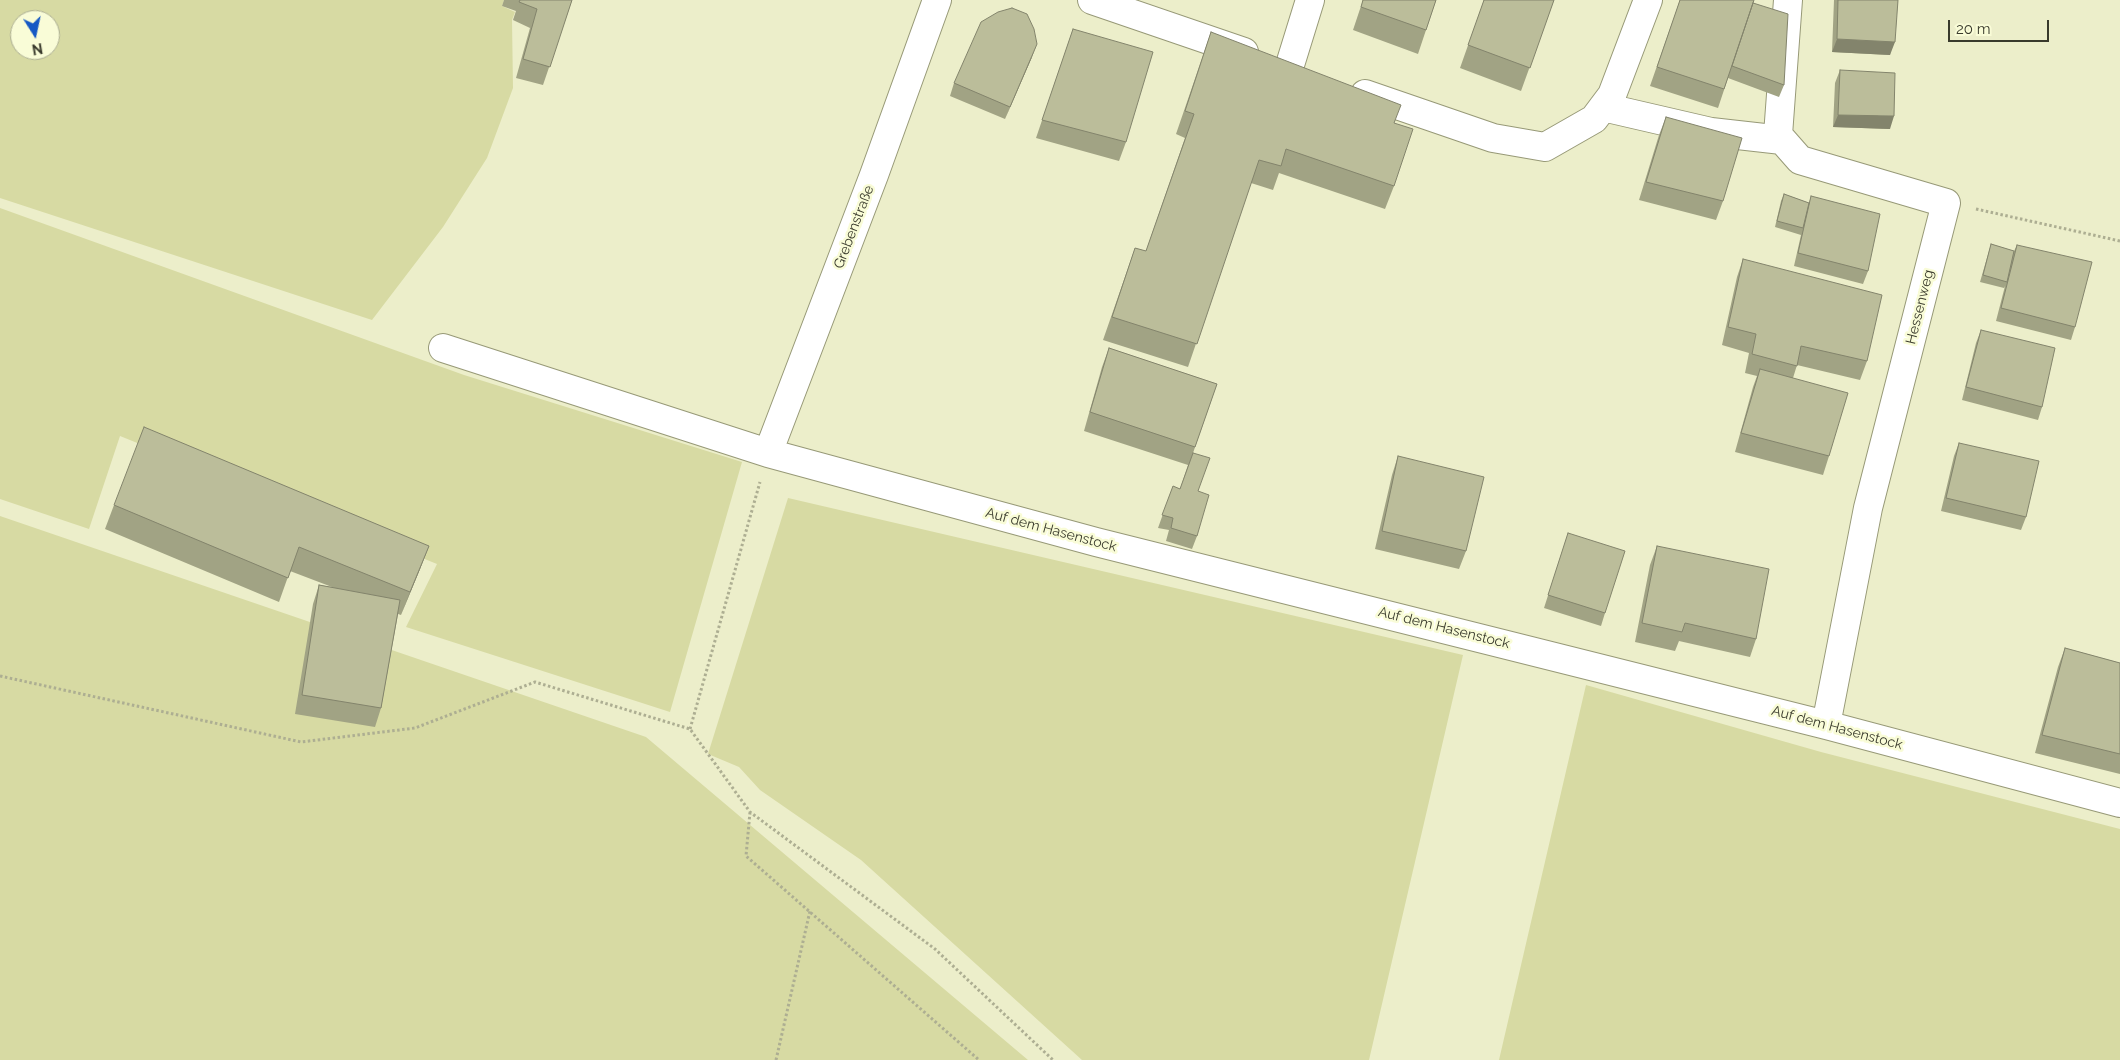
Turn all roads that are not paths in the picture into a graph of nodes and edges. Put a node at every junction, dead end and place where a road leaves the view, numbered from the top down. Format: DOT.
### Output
graph roads {
  1 [pos="937,0"];
  2 [pos="1092,0"];
  3 [pos="1310,0"];
  4 [pos="1648,0"];
  5 [pos="1788,0"];
  6 [pos="1288,68"];
  7 [pos="1316,77"];
  8 [pos="1344,87"];
  9 [pos="1603,107"];
  10 [pos="1782,140"];
  11 [pos="444,348"];
  12 [pos="768,453"];
  13 [pos="1826,725"];
  14 [pos="2120,802"];
  1 -- 12 [label="street, Grebenstraße"];
  2 -- 6 [label="street"];
  3 -- 6 [label="street"];
  4 -- 9 [label="street"];
  5 -- 10 [label="street"];
  6 -- 7 [label="street"];
  8 -- 9 [label="street"];
  9 -- 10 [label="street"];
  10 -- 13 [label="street, Hessenweg"];
  11 -- 12 [label="street, Auf dem Hasenstock"];
  12 -- 13 [label="street, Auf dem Hasenstock"];
  13 -- 14 [label="street, Auf dem Hasenstock"];
}
